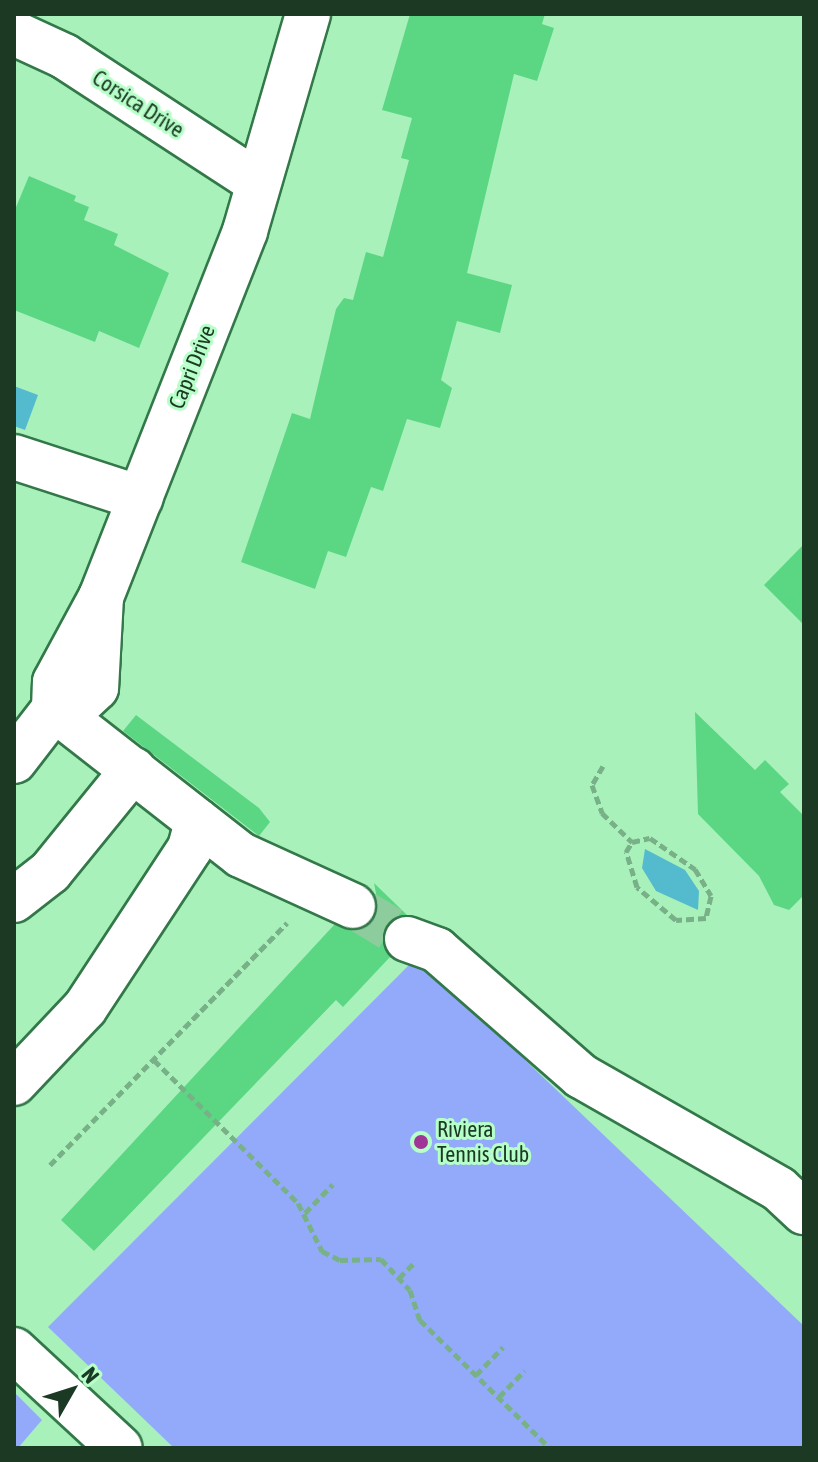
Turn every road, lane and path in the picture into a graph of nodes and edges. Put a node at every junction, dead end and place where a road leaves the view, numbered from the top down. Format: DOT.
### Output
graph roads {
  1 [pos="308,14"];
  2 [pos="14,33"];
  3 [pos="257,182"];
  4 [pos="14,457"];
  5 [pos="140,498"];
  6 [pos="54,709"];
  7 [pos="18,748"];
  8 [pos="603,766"];
  9 [pos="133,770"];
  10 [pos="197,821"];
  11 [pos="632,842"];
  12 [pos="303,885"];
  13 [pos="14,900"];
  14 [pos="353,906"];
  15 [pos="407,939"];
  16 [pos="154,1060"];
  17 [pos="14,1083"];
  18 [pos="50,1165"];
  19 [pos="333,1184"];
  20 [pos="804,1212"];
  21 [pos="305,1213"];
  22 [pos="415,1262"];
  23 [pos="399,1278"];
  24 [pos="503,1347"];
  25 [pos="14,1350"];
  26 [pos="525,1370"];
  27 [pos="476,1375"];
  28 [pos="499,1397"];
  29 [pos="120,1448"];
  30 [pos="550,1448"];
  1 -- 3 [label="street, Capri Drive"];
  2 -- 3 [label="street, Corsica Drive"];
  3 -- 5 [label="street, Capri Drive"];
  4 -- 5 [label="street"];
  5 -- 6 [label="street, Capri Drive"];
  6 -- 7 [label="street"];
  6 -- 9 [label="street"];
  8 -- 11 [label="path"];
  9 -- 10 [label="street"];
  9 -- 13 [label="street"];
  10 -- 12 [label="street"];
  10 -- 17 [label="street"];
  11 -- 11 [label="path"];
  12 -- 14 [label="street"];
  12 -- 16 [label="path"];
  15 -- 20 [label="street"];
  16 -- 18 [label="path"];
  16 -- 21 [label="path"];
  19 -- 21 [label="path"];
  21 -- 23 [label="path"];
  22 -- 23 [label="path"];
  23 -- 27 [label="path"];
  24 -- 27 [label="path"];
  25 -- 29 [label="street"];
  26 -- 28 [label="path"];
  27 -- 28 [label="path"];
  28 -- 30 [label="path"];
}
